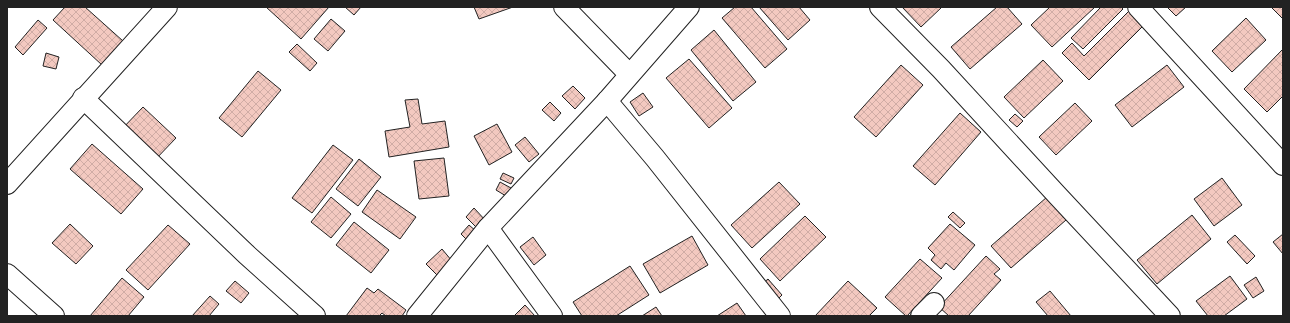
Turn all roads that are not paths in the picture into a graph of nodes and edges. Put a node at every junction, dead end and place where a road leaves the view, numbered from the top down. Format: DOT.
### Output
graph roads {
  1 [pos="167,7"];
  2 [pos="564,7"];
  3 [pos="689,7"];
  4 [pos="880,7"];
  5 [pos="1138,7"];
  6 [pos="629,74"];
  7 [pos="83,98"];
  8 [pos="607,100"];
  9 [pos="1283,165"];
  10 [pos="7,184"];
  11 [pos="488,228"];
  12 [pos="7,274"];
  13 [pos="54,316"];
  14 [pos="315,316"];
  15 [pos="417,316"];
  16 [pos="552,316"];
  17 [pos="780,316"];
  18 [pos="1170,316"];
  1 -- 7 [label="street"];
  2 -- 6 [label="street"];
  3 -- 6 [label="street"];
  4 -- 18 [label="street"];
  5 -- 9 [label="street"];
  6 -- 8 [label="street"];
  7 -- 10 [label="street"];
  7 -- 14 [label="street"];
  8 -- 11 [label="street"];
  8 -- 17 [label="street"];
  11 -- 15 [label="street"];
  11 -- 16 [label="street"];
  12 -- 13 [label="street"];
}
